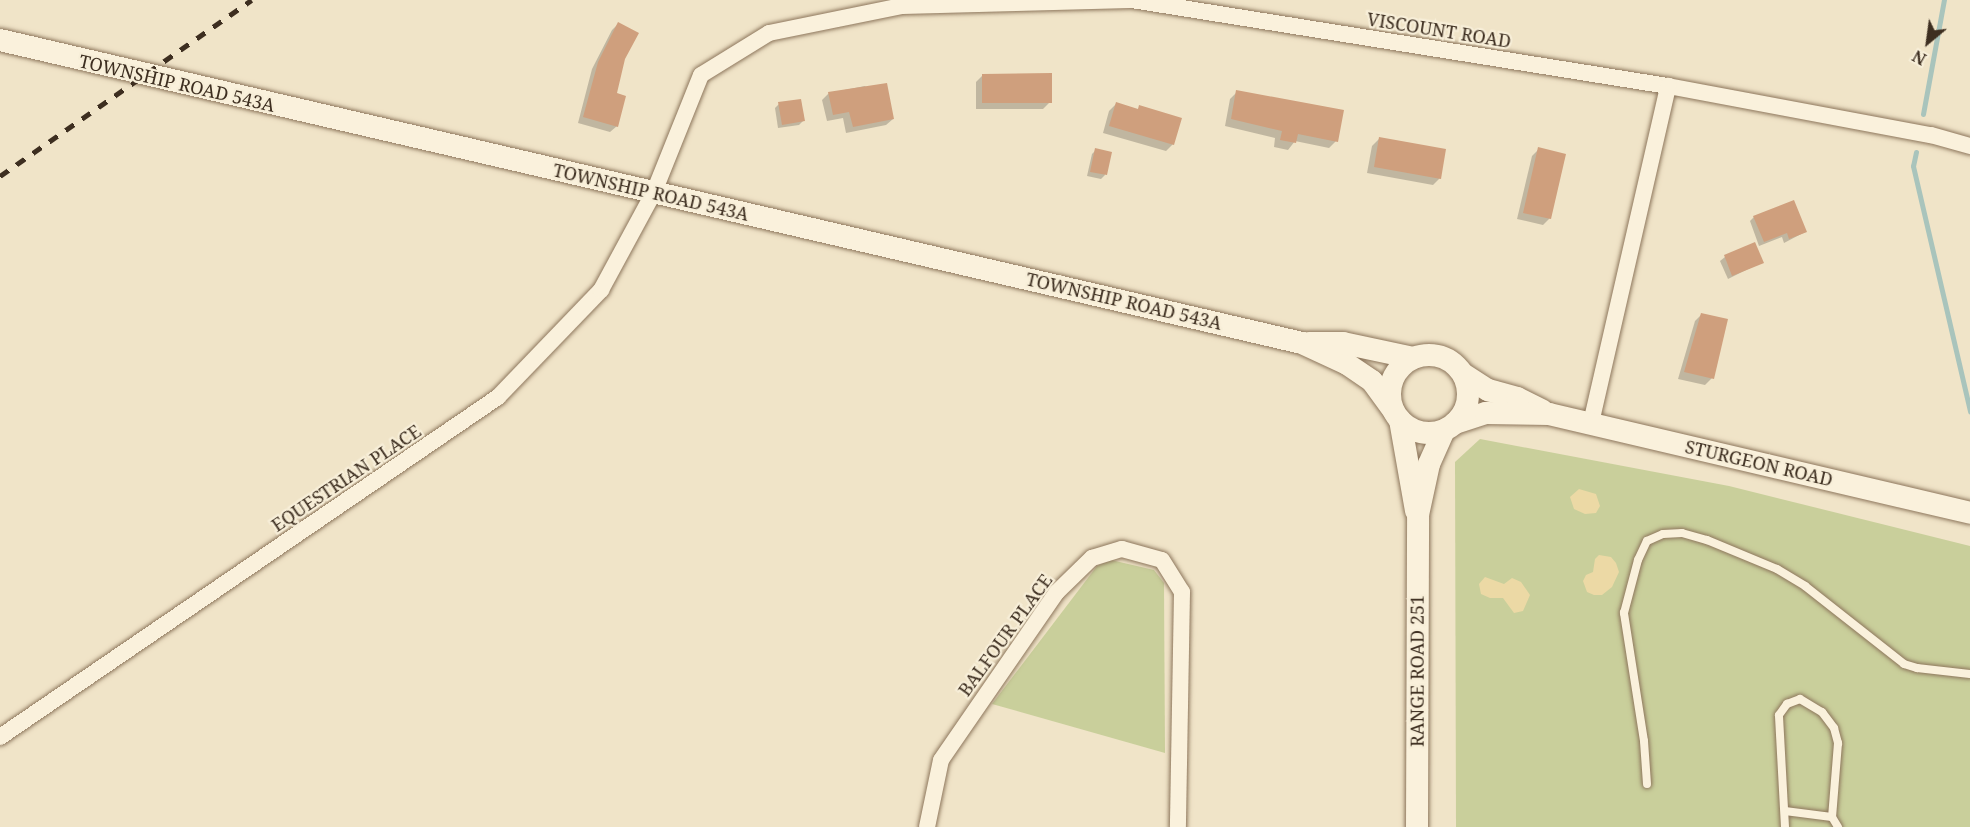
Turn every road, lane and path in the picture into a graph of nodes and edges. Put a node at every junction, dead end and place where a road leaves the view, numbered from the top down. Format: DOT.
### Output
graph roads {
  1 [pos="1131,0"];
  2 [pos="0,40"];
  3 [pos="1668,86"];
  4 [pos="1970,146"];
  5 [pos="654,192"];
  6 [pos="1302,342"];
  7 [pos="1413,358"];
  8 [pos="1463,374"];
  9 [pos="1549,414"];
  10 [pos="1397,415"];
  11 [pos="1592,423"];
  12 [pos="1449,426"];
  13 [pos="1970,513"];
  14 [pos="1418,515"];
  15 [pos="1970,674"];
  16 [pos="0,737"];
  17 [pos="1647,784"];
  18 [pos="1785,811"];
  19 [pos="1832,817"];
  20 [pos="927,827"];
  21 [pos="1178,827"];
  22 [pos="1417,827"];
  23 [pos="1785,827"];
  24 [pos="1838,827"];
  1 -- 3 [label="street, VISCOUNT ROAD"];
  1 -- 5 [label="street, VISCOUNT ROAD"];
  2 -- 5 [label="main road, TOWNSHIP ROAD 543A"];
  3 -- 4 [label="street, VISCOUNT ROAD"];
  3 -- 11 [label="street"];
  5 -- 6 [label="main road, TOWNSHIP ROAD 543A"];
  5 -- 16 [label="street, EQUESTRIAN PLACE"];
  6 -- 7 [label="main road, TOWNSHIP ROAD 543A"];
  6 -- 10 [label="main road, TOWNSHIP ROAD 543A"];
  7 -- 8 [label="main road"];
  7 -- 10 [label="main road"];
  8 -- 9 [label="main road, STURGEON ROAD"];
  8 -- 12 [label="main road"];
  9 -- 11 [label="main road, STURGEON ROAD"];
  9 -- 12 [label="main road, STURGEON ROAD"];
  10 -- 12 [label="main road"];
  10 -- 14 [label="main road, RANGE ROAD 251"];
  11 -- 13 [label="main road, STURGEON ROAD"];
  12 -- 14 [label="main road, RANGE ROAD 251"];
  14 -- 22 [label="main road, RANGE ROAD 251"];
  15 -- 17 [label="lane"];
  18 -- 19 [label="lane"];
  18 -- 19 [label="lane"];
  18 -- 23 [label="lane"];
  19 -- 24 [label="lane"];
  20 -- 21 [label="street, BALFOUR PLACE"];
}
